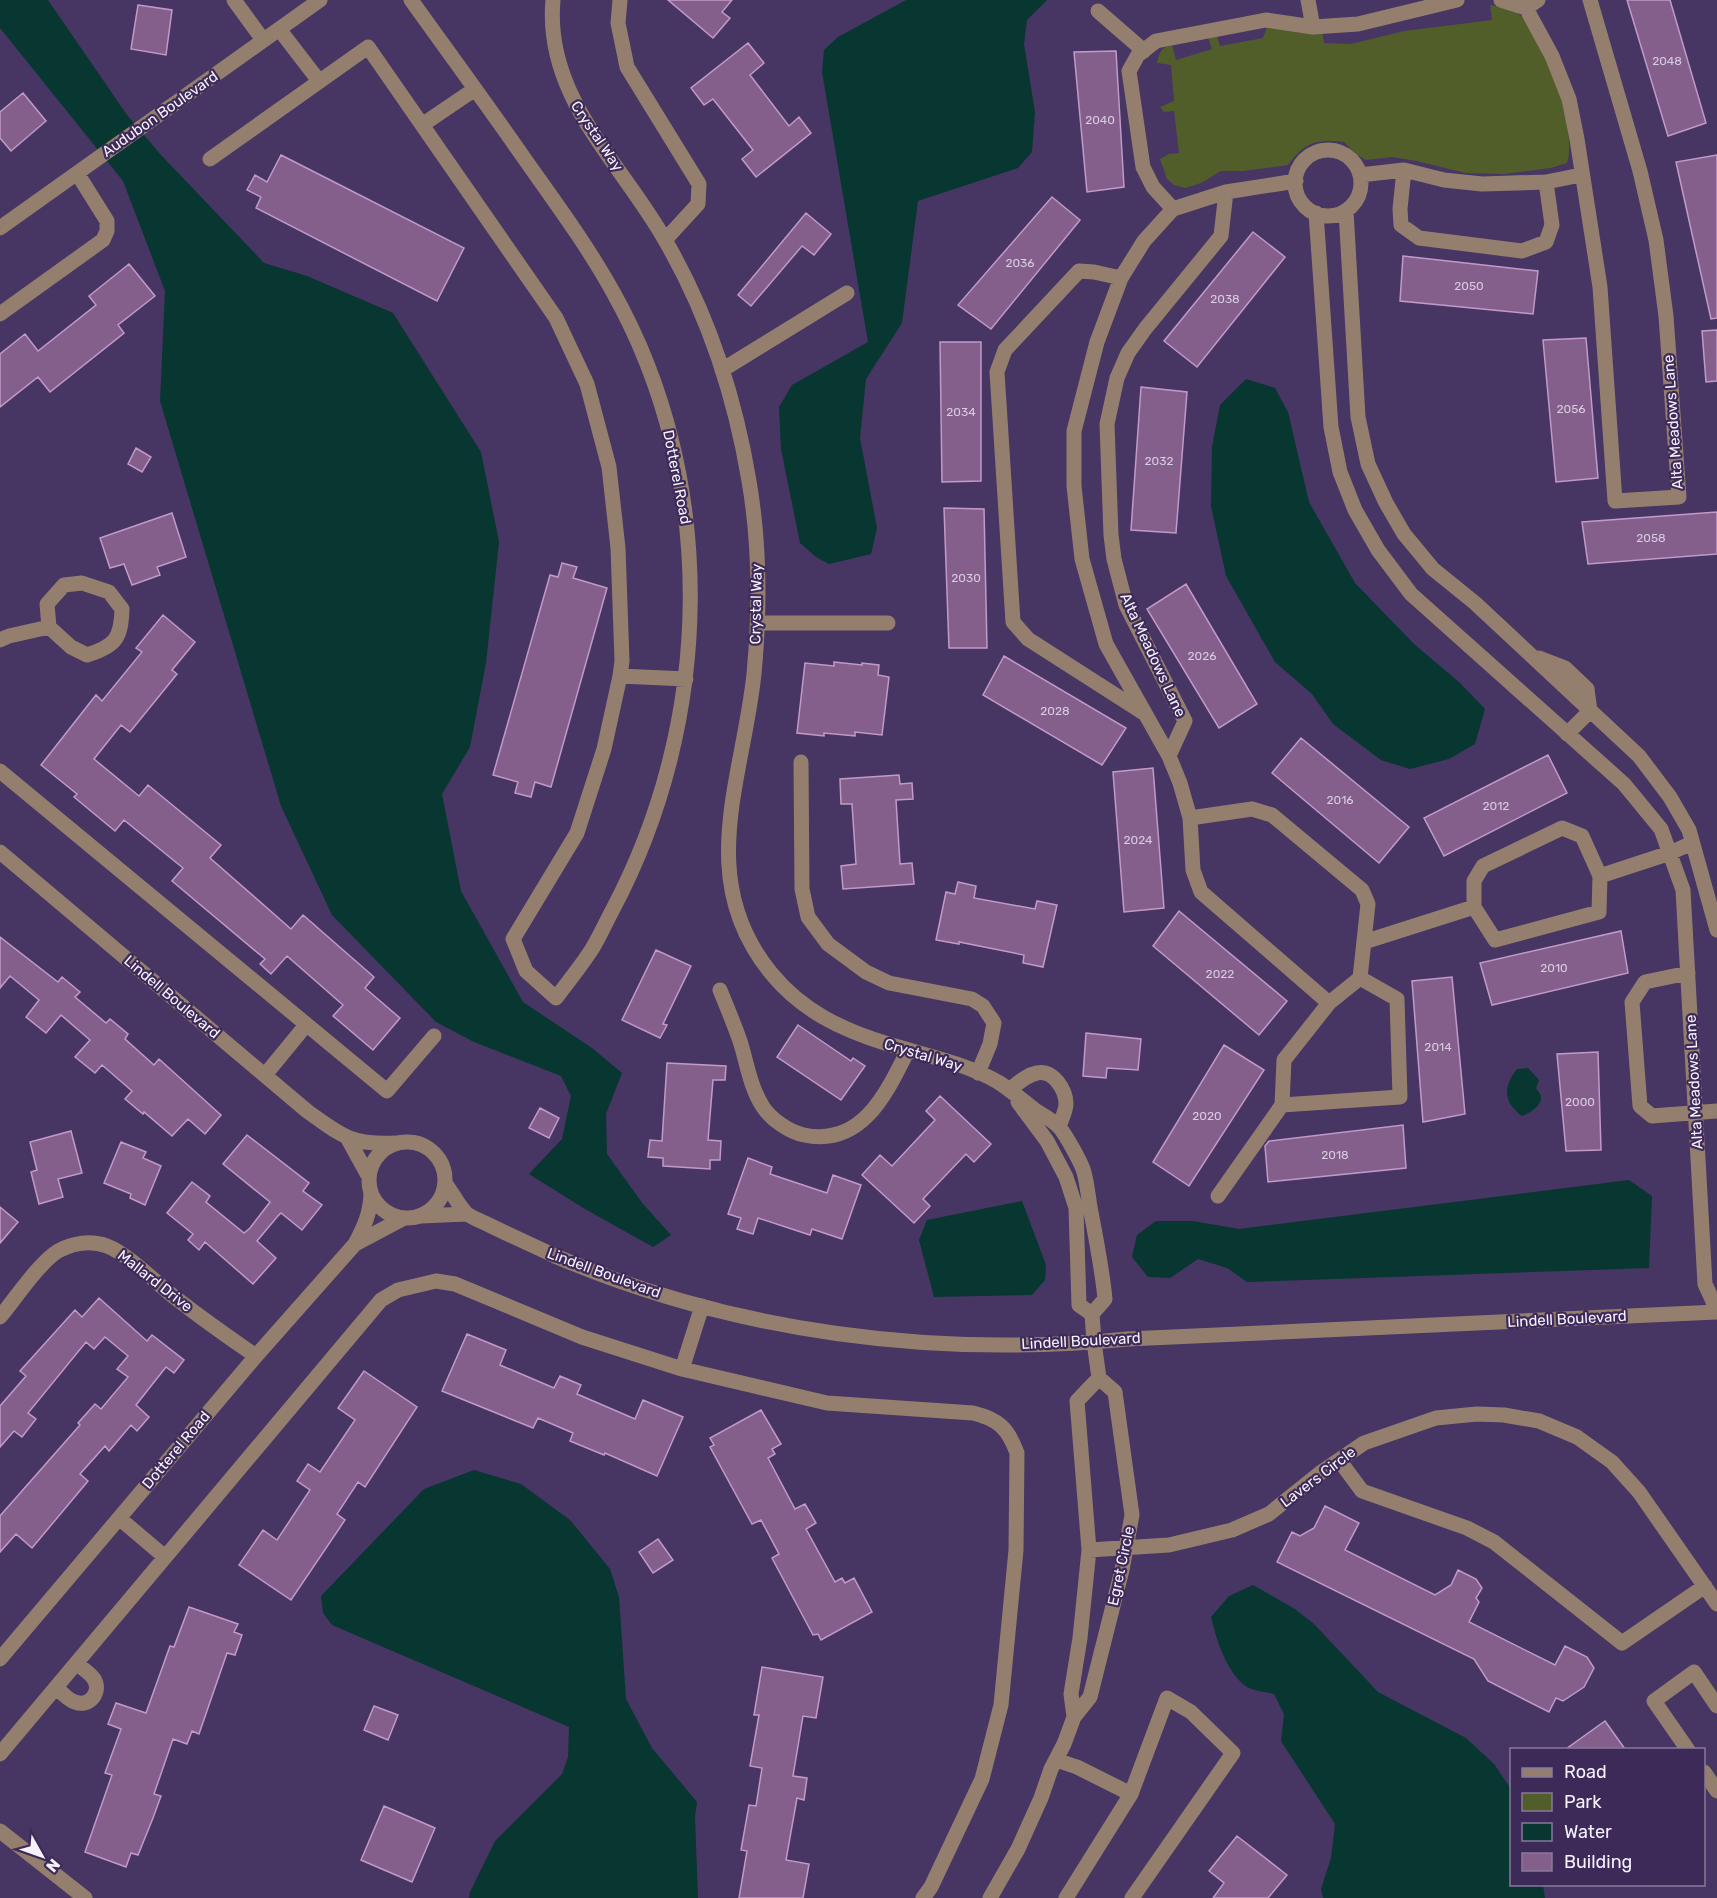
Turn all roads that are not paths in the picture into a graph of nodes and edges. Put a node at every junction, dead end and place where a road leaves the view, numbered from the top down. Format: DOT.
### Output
graph roads {
  1 [pos="234,0"];
  2 [pos="320,0"];
  3 [pos="411,0"];
  4 [pos="553,0"];
  5 [pos="620,0"];
  6 [pos="1308,0"];
  7 [pos="1457,0"];
  8 [pos="1501,0"];
  9 [pos="1590,0"];
  10 [pos="1532,4"];
  11 [pos="1098,11"];
  12 [pos="1313,27"];
  13 [pos="279,29"];
  14 [pos="263,40"];
  15 [pos="1144,51"];
  16 [pos="319,81"];
  17 [pos="475,89"];
  18 [pos="422,125"];
  19 [pos="210,159"];
  20 [pos="1404,170"];
  21 [pos="77,173"];
  22 [pos="1360,175"];
  23 [pos="1581,175"];
  24 [pos="1296,181"];
  25 [pos="1546,182"];
  26 [pos="1226,192"];
  27 [pos="1173,209"];
  28 [pos="1346,211"];
  29 [pos="1316,213"];
  30 [pos="0,228"];
  31 [pos="666,240"];
  32 [pos="1121,278"];
  33 [pos="847,293"];
  34 [pos="0,314"];
  35 [pos="722,370"];
  36 [pos="758,623"];
  37 [pos="888,623"];
  38 [pos="49,627"];
  39 [pos="0,640"];
  40 [pos="620,676"];
  41 [pos="686,680"];
  42 [pos="1590,711"];
  43 [pos="1145,713"];
  44 [pos="1567,734"];
  45 [pos="1169,756"];
  46 [pos="801,762"];
  47 [pos="0,771"];
  48 [pos="1190,818"];
  49 [pos="1692,843"];
  50 [pos="0,852"];
  51 [pos="1670,853"];
  52 [pos="1600,876"];
  53 [pos="1474,907"];
  54 [pos="1717,930"];
  55 [pos="1364,942"];
  56 [pos="1688,973"];
  57 [pos="1360,978"];
  58 [pos="720,990"];
  59 [pos="1329,1003"];
  60 [pos="306,1025"];
  61 [pos="434,1036"];
  62 [pos="908,1050"];
  63 [pos="978,1073"];
  64 [pos="265,1075"];
  65 [pos="1009,1090"];
  66 [pos="1282,1105"];
  67 [pos="1717,1111"];
  68 [pos="1695,1112"];
  69 [pos="1059,1127"];
  70 [pos="348,1139"];
  71 [pos="395,1143"];
  72 [pos="446,1182"];
  73 [pos="370,1184"];
  74 [pos="1218,1196"];
  75 [pos="466,1214"];
  76 [pos="412,1217"];
  77 [pos="355,1244"];
  78 [pos="702,1306"];
  79 [pos="1717,1311"];
  80 [pos="1092,1314"];
  81 [pos="0,1317"];
  82 [pos="1094,1342"];
  83 [pos="256,1356"];
  84 [pos="682,1369"];
  85 [pos="1100,1378"];
  86 [pos="1339,1460"];
  87 [pos="119,1518"];
  88 [pos="1126,1548"];
  89 [pos="1089,1550"];
  90 [pos="165,1557"];
  91 [pos="1705,1586"];
  92 [pos="1717,1604"];
  93 [pos="0,1659"];
  94 [pos="76,1663"];
  95 [pos="56,1688"];
  96 [pos="1717,1706"];
  97 [pos="1074,1717"];
  98 [pos="1687,1748"];
  99 [pos="0,1754"];
  100 [pos="1056,1760"];
  101 [pos="1705,1773"];
  102 [pos="1717,1791"];
  103 [pos="1131,1794"];
  104 [pos="0,1831"];
  105 [pos="1139,1895"];
  106 [pos="85,1898"];
  107 [pos="923,1898"];
  108 [pos="990,1898"];
  109 [pos="1066,1898"];
  1 -- 14 [label="street"];
  2 -- 13 [label="street, Audubon Boulevard"];
  3 -- 17 [label="street, Dotterel Road"];
  4 -- 31 [label="street, Crystal Way"];
  5 -- 31 [label="street"];
  6 -- 12 [label="street"];
  7 -- 12 [label="street"];
  8 -- 10 [label="street, Alta Meadows Lane"];
  9 -- 23 [label="street, Alta Meadows Lane"];
  10 -- 23 [label="street, Alta Meadows Lane"];
  11 -- 15 [label="street"];
  12 -- 15 [label="street"];
  13 -- 14 [label="street, Audubon Boulevard"];
  13 -- 16 [label="street"];
  14 -- 21 [label="street, Audubon Boulevard"];
  15 -- 27 [label="street"];
  16 -- 18 [label="street"];
  16 -- 19 [label="street"];
  17 -- 18 [label="street"];
  17 -- 41 [label="street, Dotterel Road"];
  18 -- 40 [label="street"];
  20 -- 22 [label="street"];
  20 -- 25 [label="street"];
  20 -- 25 [label="street"];
  21 -- 30 [label="street, Audubon Boulevard"];
  21 -- 34 [label="street"];
  22 -- 24 [label="street"];
  22 -- 28 [label="street"];
  23 -- 25 [label="street"];
  24 -- 26 [label="street"];
  24 -- 29 [label="street"];
  26 -- 27 [label="street"];
  26 -- 45 [label="street, Alta Meadows Lane"];
  27 -- 32 [label="street, Alta Meadows Lane"];
  28 -- 29 [label="street"];
  28 -- 42 [label="street"];
  29 -- 44 [label="street, Alta Meadows Lane"];
  31 -- 35 [label="street, Crystal Way"];
  32 -- 43 [label="street, Alta Meadows Lane"];
  32 -- 43 [label="street, Alta Meadows Lane"];
  33 -- 35 [label="street"];
  35 -- 36 [label="street, Crystal Way"];
  36 -- 37 [label="street"];
  36 -- 62 [label="street, Crystal Way"];
  38 -- 38 [label="street"];
  38 -- 39 [label="street"];
  40 -- 41 [label="street"];
  40 -- 41 [label="street, Dotterel Road"];
  42 -- 44 [label="street"];
  42 -- 49 [label="street"];
  43 -- 45 [label="street, Alta Meadows Lane"];
  44 -- 51 [label="street, Alta Meadows Lane"];
  45 -- 48 [label="street, Alta Meadows Lane"];
  46 -- 63 [label="street"];
  47 -- 60 [label="street"];
  48 -- 55 [label="street"];
  48 -- 59 [label="street, Alta Meadows Lane"];
  49 -- 51 [label="street"];
  49 -- 54 [label="street"];
  50 -- 64 [label="street, Lindell Boulevard"];
  51 -- 52 [label="street"];
  51 -- 56 [label="street, Alta Meadows Lane"];
  52 -- 53 [label="street"];
  52 -- 53 [label="street"];
  53 -- 55 [label="street"];
  55 -- 57 [label="street"];
  56 -- 68 [label="street, Alta Meadows Lane"];
  56 -- 68 [label="street"];
  57 -- 59 [label="street"];
  57 -- 66 [label="street"];
  58 -- 62 [label="street"];
  59 -- 66 [label="street"];
  60 -- 61 [label="street"];
  60 -- 64 [label="street"];
  62 -- 63 [label="street, Crystal Way"];
  63 -- 65 [label="street, Crystal Way"];
  64 -- 70 [label="street, Lindell Boulevard"];
  65 -- 69 [label="street, Crystal Way"];
  65 -- 69 [label="street"];
  65 -- 80 [label="street, Crystal Way"];
  66 -- 74 [label="street"];
  67 -- 68 [label="street"];
  68 -- 79 [label="street, Alta Meadows Lane"];
  69 -- 80 [label="street, Crystal Way"];
  70 -- 71 [label="street, Lindell Boulevard"];
  70 -- 73 [label="street, Lindell Boulevard"];
  71 -- 72 [label="street"];
  71 -- 73 [label="street"];
  72 -- 75 [label="street"];
  72 -- 76 [label="street"];
  73 -- 76 [label="street"];
  73 -- 77 [label="street, Dotterel Road"];
  75 -- 76 [label="street, Lindell Boulevard"];
  75 -- 78 [label="street, Lindell Boulevard"];
  76 -- 77 [label="street, Dotterel Road"];
  77 -- 83 [label="street, Dotterel Road"];
  78 -- 82 [label="street, Lindell Boulevard"];
  78 -- 84 [label="street"];
  79 -- 82 [label="street, Lindell Boulevard"];
  80 -- 82 [label="street, Crystal Way"];
  81 -- 83 [label="street, Mallard Drive"];
  82 -- 85 [label="street, Egret Circle"];
  83 -- 87 [label="street, Dotterel Road"];
  84 -- 90 [label="street"];
  84 -- 107 [label="street"];
  85 -- 88 [label="street, Egret Circle"];
  85 -- 89 [label="street, Egret Circle"];
  86 -- 88 [label="street, Lavers Circle"];
  86 -- 91 [label="street"];
  86 -- 91 [label="street, Lavers Circle"];
  87 -- 90 [label="street"];
  87 -- 93 [label="street, Dotterel Road"];
  88 -- 89 [label="street, Lavers Circle"];
  88 -- 97 [label="street, Egret Circle"];
  89 -- 97 [label="street, Egret Circle"];
  90 -- 94 [label="street"];
  91 -- 92 [label="street, Lavers Circle"];
  94 -- 95 [label="street"];
  94 -- 95 [label="street"];
  95 -- 99 [label="street"];
  96 -- 98 [label="street"];
  97 -- 100 [label="street, Egret Circle"];
  100 -- 103 [label="street"];
  100 -- 108 [label="street, Egret Circle"];
  101 -- 102 [label="street"];
  103 -- 105 [label="street"];
  103 -- 109 [label="street"];
  104 -- 106 [label="street"];
}
